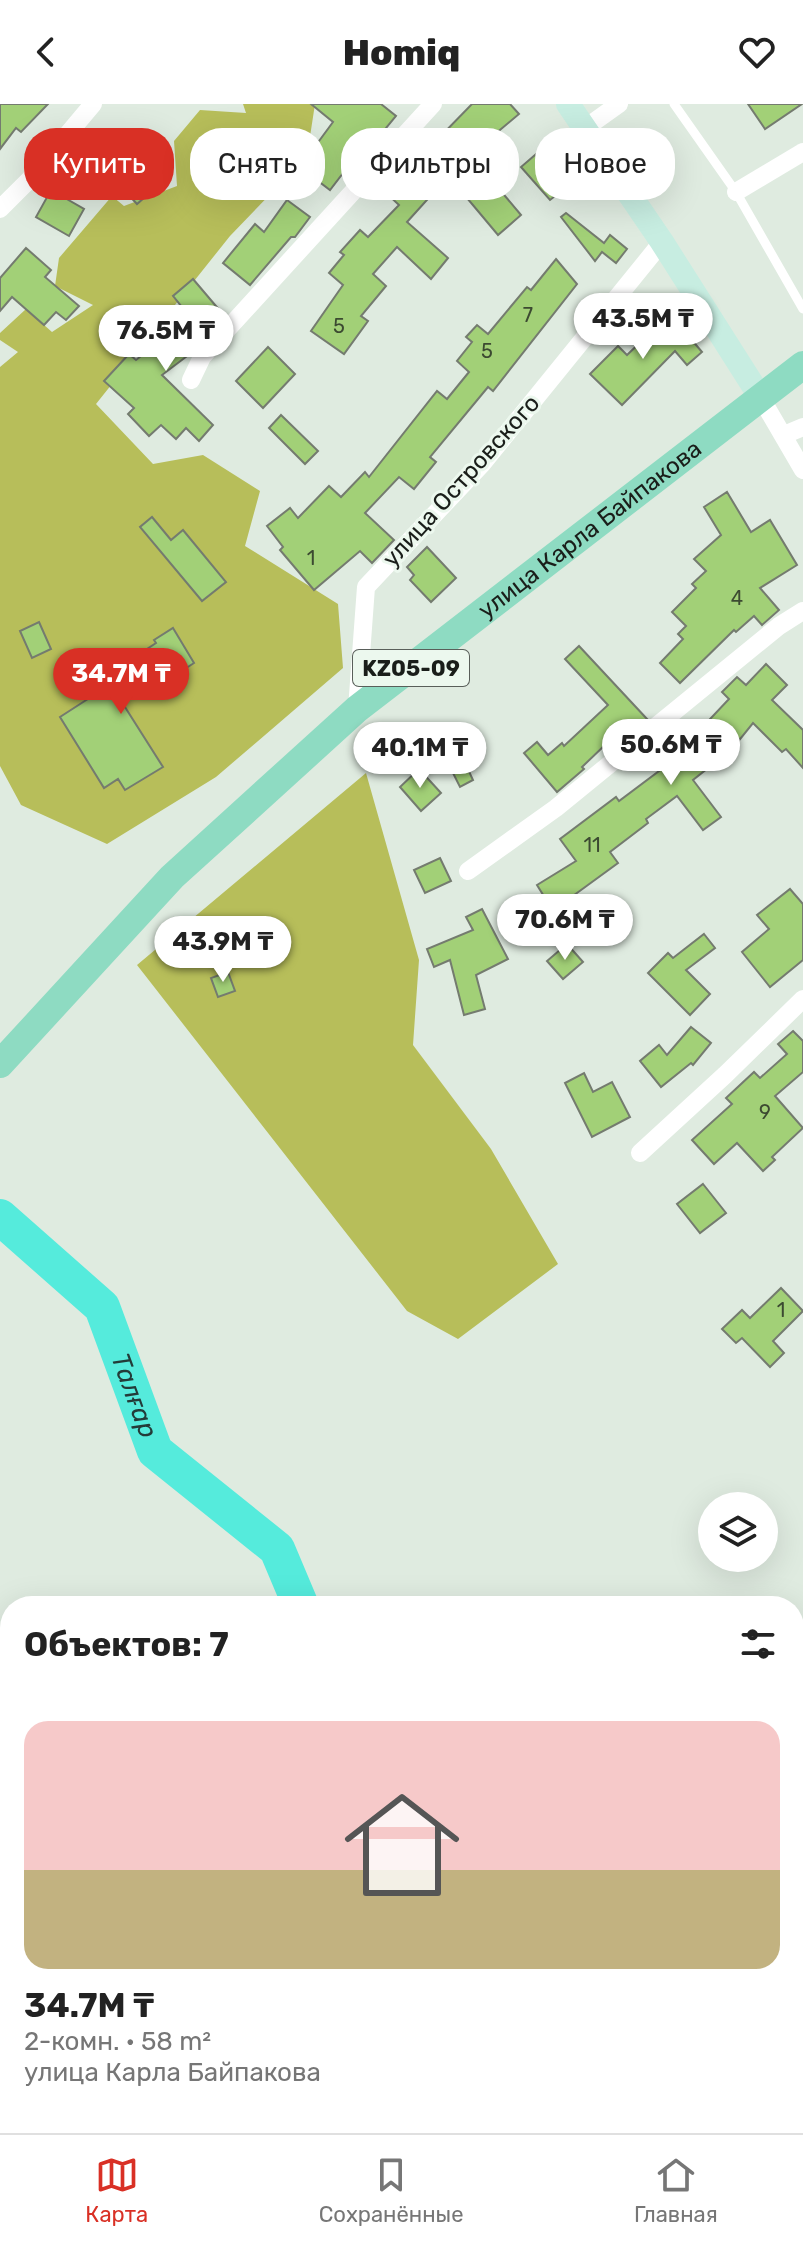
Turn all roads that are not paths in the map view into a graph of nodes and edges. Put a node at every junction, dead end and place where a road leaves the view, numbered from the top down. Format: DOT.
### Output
graph roads {
  1 [pos="93,104"];
  2 [pos="433,104"];
  3 [pos="568,104"];
  4 [pos="619,104"];
  5 [pos="674,104"];
  6 [pos="583,128"];
  7 [pos="585,128"];
  8 [pos="803,152"];
  9 [pos="736,192"];
  10 [pos="633,200"];
  11 [pos="0,209"];
  12 [pos="662,242"];
  13 [pos="803,309"];
  14 [pos="803,365"];
  15 [pos="191,380"];
  16 [pos="761,398"];
  17 [pos="803,427"];
  18 [pos="784,435"];
  19 [pos="803,470"];
  20 [pos="803,611"];
  21 [pos="357,709"];
  22 [pos="468,871"];
  23 [pos="803,999"];
  24 [pos="0,1064"];
  25 [pos="640,1153"];
  1 -- 11 [label="street"];
  2 -- 15 [label="street"];
  3 -- 6 [label="main road"];
  4 -- 7 [label="street"];
  5 -- 9 [label="lane"];
  8 -- 9 [label="street"];
  9 -- 13 [label="lane"];
  10 -- 12 [label="main road"];
  12 -- 16 [label="main road"];
  12 -- 21 [label="street, улица Островского"];
  14 -- 16 [label="main road, улица Карла Байпакова / KZ05-09"];
  16 -- 18 [label="street"];
  16 -- 21 [label="main road, улица Карла Байпакова / KZ05-09"];
  17 -- 18 [label="street"];
  18 -- 19 [label="street"];
  20 -- 22 [label="street"];
  21 -- 24 [label="main road, улица Карла Байпакова / KZ05-09"];
  23 -- 25 [label="street"];
}
